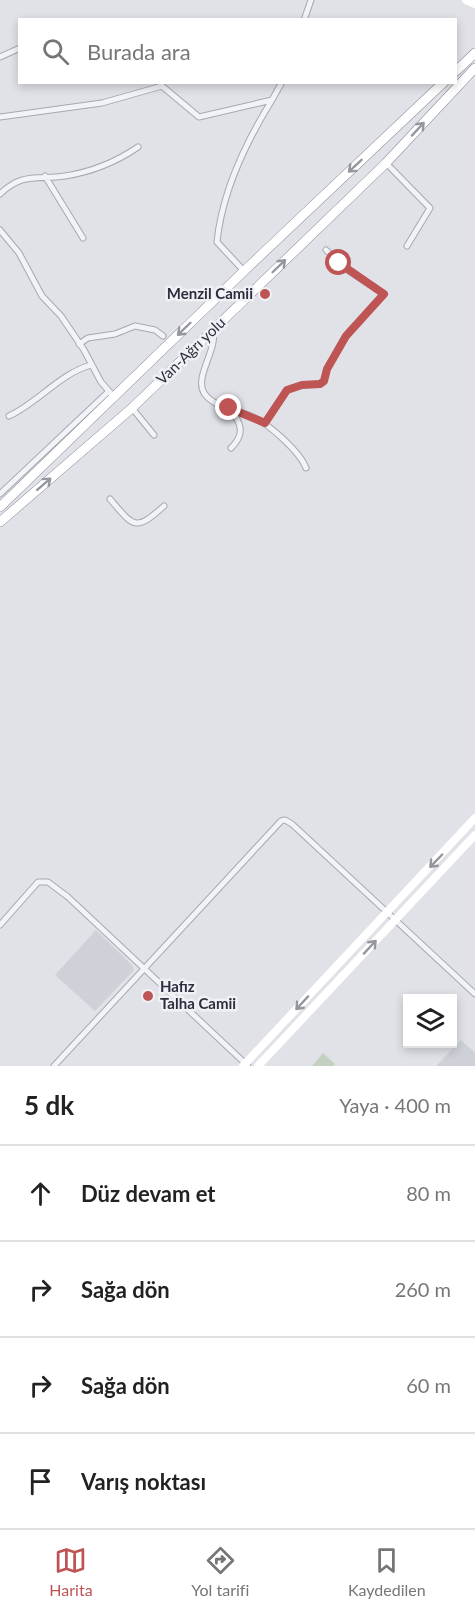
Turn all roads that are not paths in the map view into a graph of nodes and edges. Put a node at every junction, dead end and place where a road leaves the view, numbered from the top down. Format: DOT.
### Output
graph roads {
  1 [pos="310,0"];
  2 [pos="465,0"];
  3 [pos="475,4"];
  4 [pos="305,18"];
  5 [pos="18,49"];
  6 [pos="475,53"];
  7 [pos="0,57"];
  8 [pos="457,70"];
  9 [pos="474,70"];
  10 [pos="281,84"];
  11 [pos="442,84"];
  12 [pos="160,85"];
  13 [pos="272,100"];
  14 [pos="0,117"];
  15 [pos="138,147"];
  16 [pos="386,163"];
  17 [pos="45,176"];
  18 [pos="0,194"];
  19 [pos="0,230"];
  20 [pos="83,238"];
  21 [pos="407,246"];
  22 [pos="326,250"];
  23 [pos="244,271"];
  24 [pos="213,330"];
  25 [pos="163,336"];
  26 [pos="79,344"];
  27 [pos="91,365"];
  28 [pos="111,395"];
  29 [pos="132,408"];
  30 [pos="229,408"];
  31 [pos="9,416"];
  32 [pos="265,423"];
  33 [pos="154,435"];
  34 [pos="231,448"];
  35 [pos="306,468"];
  36 [pos="0,494"];
  37 [pos="110,499"];
  38 [pos="164,506"];
  39 [pos="0,507"];
  40 [pos="0,522"];
  41 [pos="475,818"];
  42 [pos="475,835"];
  43 [pos="387,911"];
  44 [pos="396,920"];
  45 [pos="0,925"];
  46 [pos="143,968"];
  47 [pos="475,994"];
  48 [pos="246,1065"];
  49 [pos="54,1066"];
  50 [pos="258,1066"];
  1 -- 4 [label="street"];
  2 -- 3 [label="street"];
  5 -- 7 [label="street"];
  6 -- 8 [label="highway"];
  16 -- 9 [label="highway, Van-Ağrı yolu, one-way"];
  10 -- 13 [label="street"];
  11 -- 23 [label="highway, one-way"];
  12 -- 13 [label="street"];
  12 -- 14 [label="street"];
  13 -- 23 [label="street"];
  15 -- 17 [label="street"];
  16 -- 21 [label="street"];
  24 -- 16 [label="highway, Van-Ağrı yolu, one-way"];
  17 -- 18 [label="street"];
  17 -- 20 [label="street"];
  19 -- 26 [label="street"];
  22 -- 32 [label="street"];
  23 -- 28 [label="highway, one-way"];
  24 -- 29 [label="highway, Van-Ağrı yolu"];
  24 -- 30 [label="street"];
  25 -- 26 [label="street"];
  26 -- 27 [label="street"];
  27 -- 28 [label="street"];
  27 -- 31 [label="street"];
  28 -- 36 [label="street"];
  28 -- 39 [label="highway"];
  29 -- 33 [label="street"];
  40 -- 29 [label="highway, Van-Ağrı yolu, one-way"];
  30 -- 32 [label="street"];
  30 -- 34 [label="street"];
  32 -- 35 [label="street"];
  37 -- 38 [label="street"];
  41 -- 43 [label="street, one-way"];
  42 -- 44 [label="street"];
  43 -- 44 [label="street"];
  43 -- 46 [label="street"];
  43 -- 48 [label="street, one-way"];
  44 -- 47 [label="street"];
  50 -- 44 [label="street, one-way"];
  45 -- 46 [label="street"];
  46 -- 48 [label="street"];
  46 -- 49 [label="street"];
}
